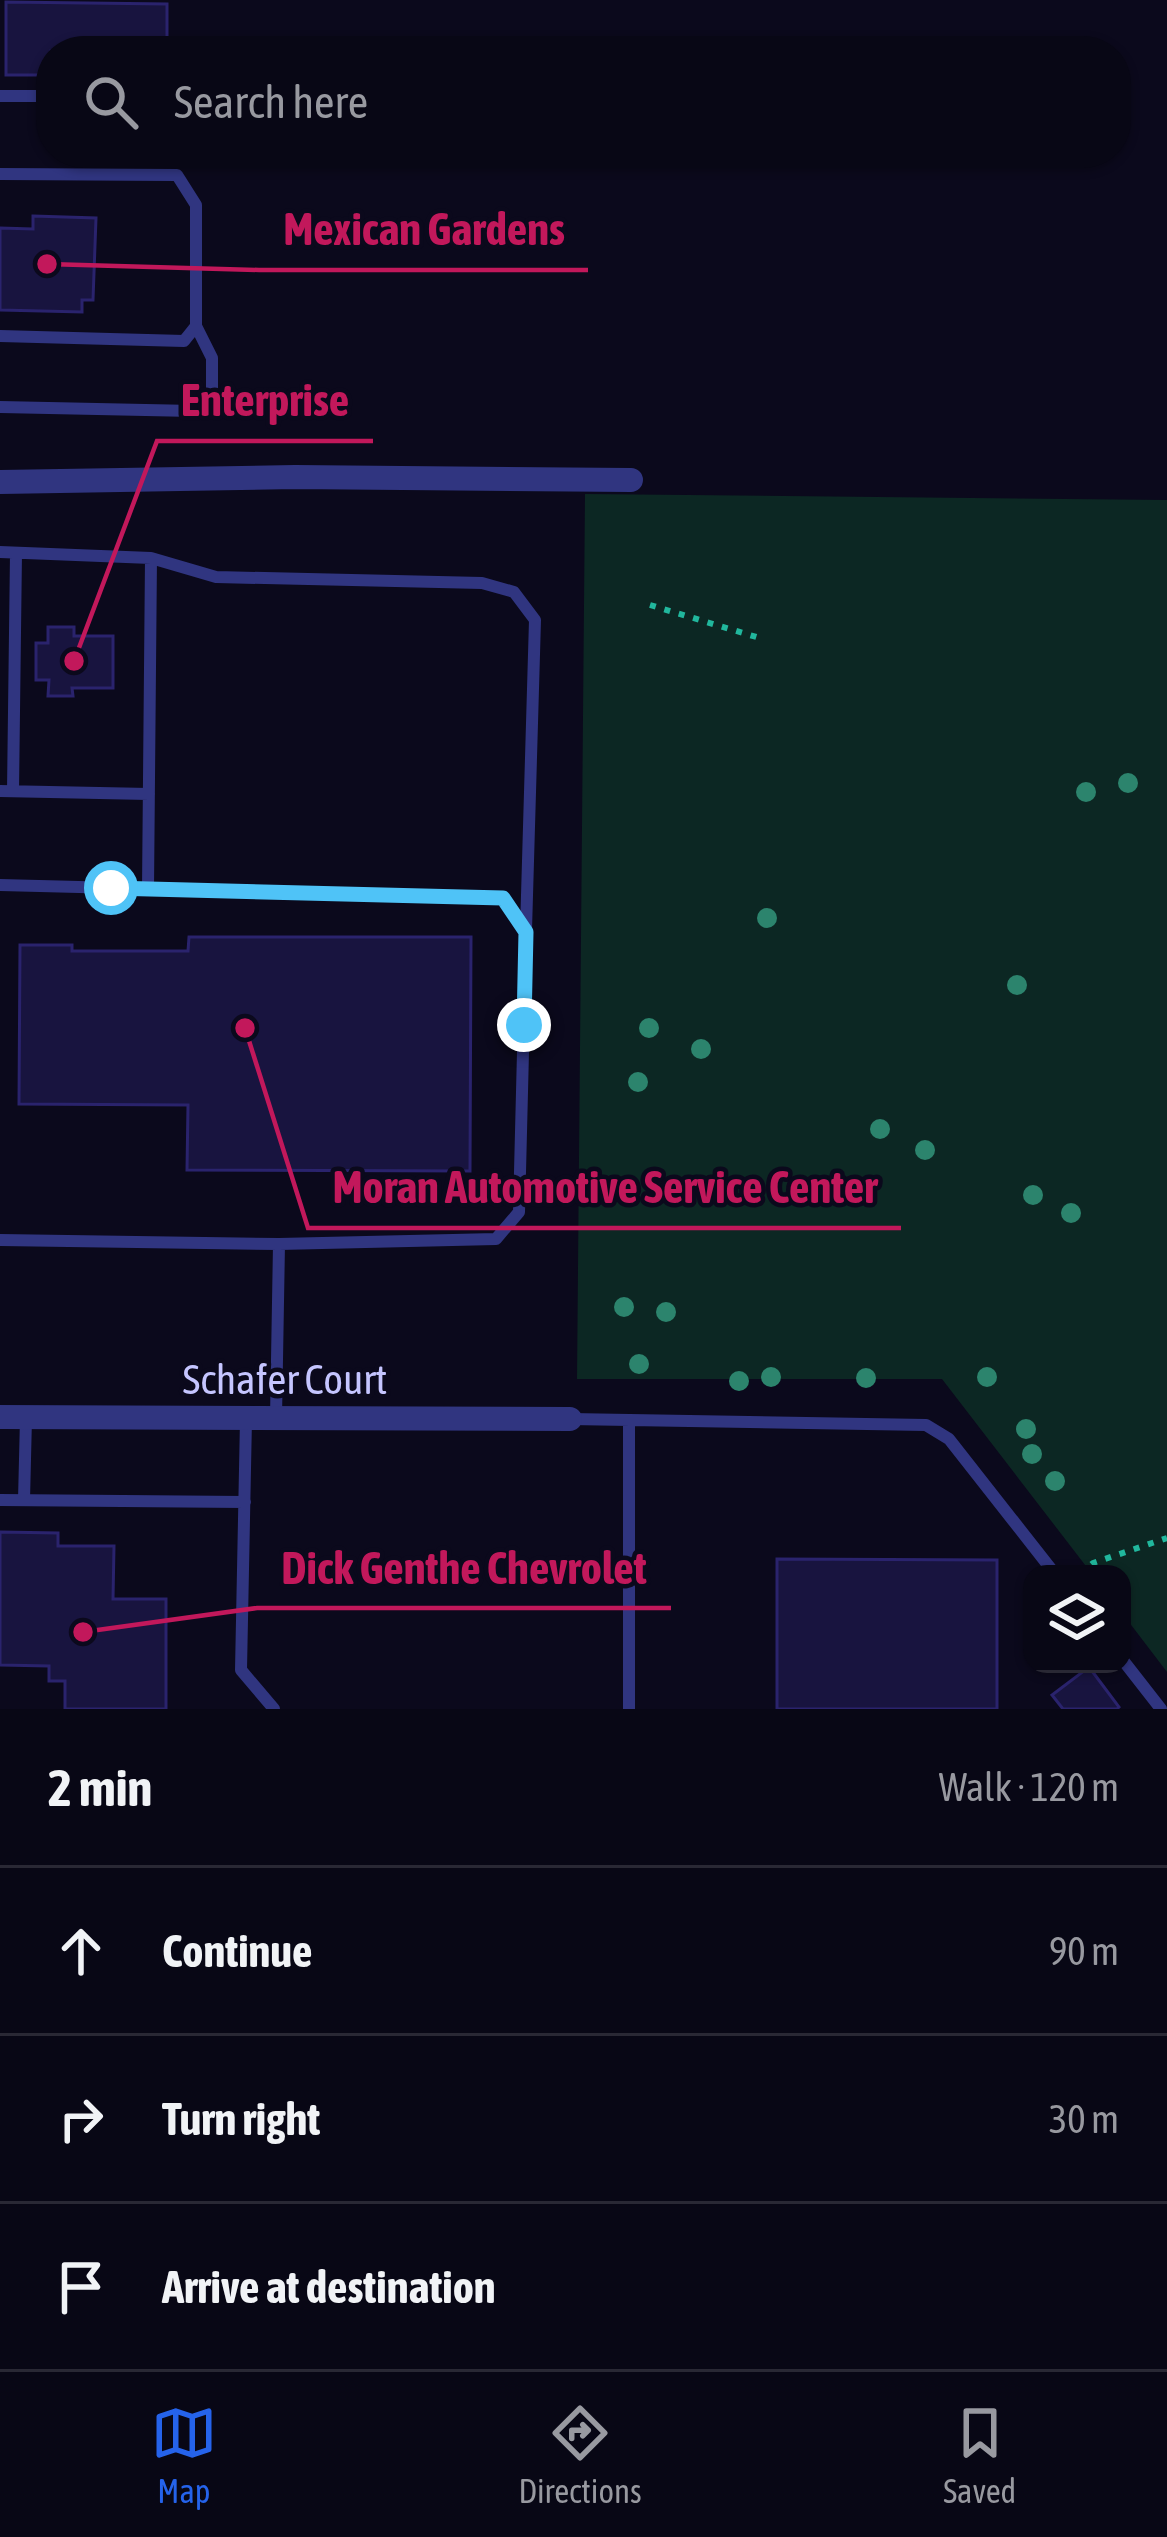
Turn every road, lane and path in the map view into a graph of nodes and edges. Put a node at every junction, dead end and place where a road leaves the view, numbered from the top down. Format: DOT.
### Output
graph roads {
  1 [pos="0,96"];
  2 [pos="36,96"];
  3 [pos="0,174"];
  4 [pos="196,326"];
  5 [pos="0,336"];
  6 [pos="0,407"];
  7 [pos="632,480"];
  8 [pos="0,482"];
  9 [pos="0,552"];
  10 [pos="16,553"];
  11 [pos="151,558"];
  12 [pos="650,605"];
  13 [pos="763,639"];
  14 [pos="7,791"];
  15 [pos="149,794"];
  16 [pos="0,885"];
  17 [pos="148,889"];
  18 [pos="526,932"];
  19 [pos="0,1240"];
  20 [pos="278,1244"];
  21 [pos="13,1417"];
  22 [pos="246,1418"];
  23 [pos="276,1418"];
  24 [pos="571,1419"];
  25 [pos="629,1421"];
  26 [pos="0,1500"];
  27 [pos="24,1500"];
  28 [pos="245,1502"];
  29 [pos="1167,1538"];
  30 [pos="1048,1565"];
  31 [pos="1091,1565"];
  32 [pos="1131,1671"];
  33 [pos="274,1709"];
  34 [pos="629,1709"];
  35 [pos="1161,1709"];
  1 -- 2 [label="lane"];
  3 -- 4 [label="lane"];
  4 -- 5 [label="lane"];
  4 -- 6 [label="lane"];
  7 -- 8 [label="street"];
  9 -- 10 [label="lane"];
  10 -- 11 [label="lane"];
  10 -- 14 [label="lane"];
  11 -- 15 [label="lane"];
  11 -- 18 [label="lane"];
  12 -- 13 [label="path"];
  14 -- 15 [label="lane"];
  15 -- 17 [label="lane"];
  16 -- 17 [label="lane"];
  17 -- 18 [label="lane"];
  18 -- 20 [label="lane"];
  19 -- 20 [label="lane"];
  20 -- 23 [label="lane"];
  21 -- 22 [label="street, Schafer Court"];
  21 -- 27 [label="lane"];
  22 -- 23 [label="street, Schafer Court"];
  22 -- 28 [label="lane"];
  23 -- 24 [label="street, Schafer Court"];
  24 -- 25 [label="lane"];
  25 -- 30 [label="lane"];
  25 -- 34 [label="lane"];
  26 -- 27 [label="lane"];
  27 -- 28 [label="lane"];
  28 -- 33 [label="lane"];
  29 -- 31 [label="path"];
  32 -- 35 [label="lane"];
}
